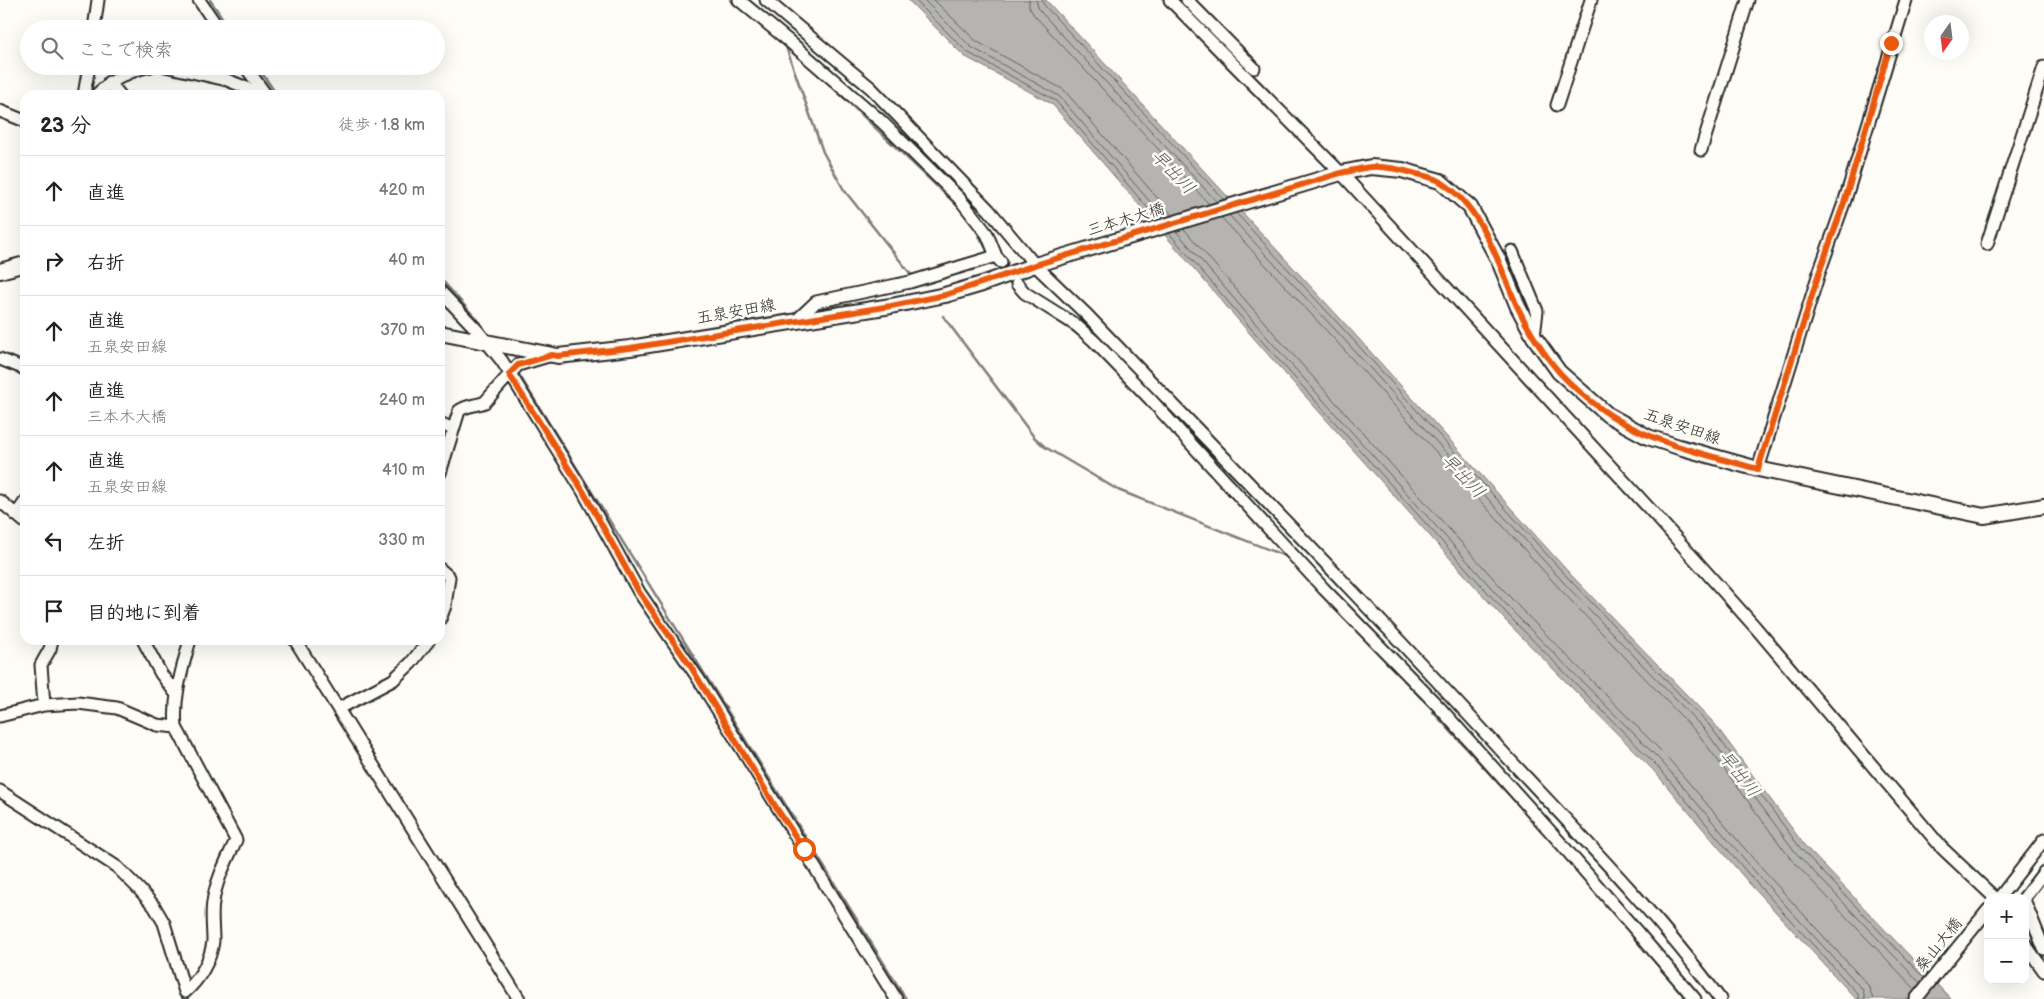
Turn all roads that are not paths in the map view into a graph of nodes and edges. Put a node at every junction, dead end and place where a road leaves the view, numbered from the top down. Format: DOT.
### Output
graph roads {
  1 [pos="98,0"];
  2 [pos="199,0"];
  3 [pos="739,0"];
  4 [pos="766,0"];
  5 [pos="1170,0"];
  6 [pos="1186,0"];
  7 [pos="1590,0"];
  8 [pos="1748,0"];
  9 [pos="1906,0"];
  10 [pos="95,20"];
  11 [pos="213,20"];
  12 [pos="2044,67"];
  13 [pos="1254,68"];
  14 [pos="87,75"];
  15 [pos="123,75"];
  16 [pos="205,75"];
  17 [pos="251,75"];
  18 [pos="109,82"];
  19 [pos="85,90"];
  20 [pos="101,90"];
  21 [pos="116,90"];
  22 [pos="252,90"];
  23 [pos="261,90"];
  24 [pos="1557,105"];
  25 [pos="0,111"];
  26 [pos="20,119"];
  27 [pos="1701,150"];
  28 [pos="1339,174"];
  29 [pos="1987,244"];
  30 [pos="1512,251"];
  31 [pos="1037,264"];
  32 [pos="20,265"];
  33 [pos="0,271"];
  34 [pos="1017,284"];
  35 [pos="445,297"];
  36 [pos="798,319"];
  37 [pos="445,334"];
  38 [pos="1534,337"];
  39 [pos="487,343"];
  40 [pos="552,355"];
  41 [pos="0,359"];
  42 [pos="20,367"];
  43 [pos="509,374"];
  44 [pos="445,425"];
  45 [pos="453,429"];
  46 [pos="445,456"];
  47 [pos="1758,469"];
  48 [pos="0,501"];
  49 [pos="2044,506"];
  50 [pos="20,517"];
  51 [pos="445,573"];
  52 [pos="445,606"];
  53 [pos="51,645"];
  54 [pos="146,645"];
  55 [pos="189,645"];
  56 [pos="298,645"];
  57 [pos="425,645"];
  58 [pos="177,695"];
  59 [pos="44,705"];
  60 [pos="338,709"];
  61 [pos="0,716"];
  62 [pos="176,727"];
  63 [pos="0,791"];
  64 [pos="2044,840"];
  65 [pos="2044,872"];
  66 [pos="1991,894"];
  67 [pos="2002,894"];
  68 [pos="2027,894"];
  69 [pos="2029,912"];
  70 [pos="1984,915"];
  71 [pos="2044,949"];
  72 [pos="2029,950"];
  73 [pos="2044,971"];
  74 [pos="519,999"];
  75 [pos="896,999"];
  76 [pos="1695,999"];
  77 [pos="1720,999"];
  78 [pos="1916,999"];
  1 -- 10 [label="street"];
  2 -- 11 [label="street"];
  3 -- 36 [label="street"];
  4 -- 31 [label="street"];
  5 -- 28 [label="street"];
  6 -- 13 [label="street"];
  7 -- 24 [label="street"];
  8 -- 27 [label="street"];
  9 -- 47 [label="street"];
  12 -- 29 [label="street"];
  14 -- 19 [label="street"];
  15 -- 18 [label="street"];
  16 -- 22 [label="street"];
  17 -- 23 [label="street"];
  18 -- 20 [label="street"];
  18 -- 21 [label="street"];
  25 -- 26 [label="street"];
  28 -- 31 [label="main road, 三本木大橋"];
  28 -- 38 [label="main road, 五泉安田線"];
  28 -- 66 [label="street"];
  30 -- 38 [label="street"];
  31 -- 36 [label="main road, 五泉安田線"];
  31 -- 77 [label="street"];
  32 -- 33 [label="main road"];
  34 -- 76 [label="street"];
  35 -- 39 [label="street"];
  36 -- 40 [label="main road, 五泉安田線"];
  37 -- 39 [label="main road, 五泉安田線"];
  38 -- 47 [label="main road, 五泉安田線"];
  39 -- 40 [label="main road, 五泉安田線"];
  39 -- 43 [label="street"];
  40 -- 43 [label="street"];
  41 -- 42 [label="street"];
  43 -- 45 [label="street"];
  43 -- 75 [label="street"];
  44 -- 45 [label="street"];
  45 -- 46 [label="street"];
  47 -- 49 [label="main road, 五泉安田線"];
  48 -- 50 [label="street"];
  51 -- 52 [label="street"];
  53 -- 59 [label="street"];
  54 -- 58 [label="street"];
  55 -- 58 [label="street"];
  56 -- 60 [label="street"];
  57 -- 60 [label="street"];
  58 -- 62 [label="street"];
  59 -- 61 [label="street"];
  59 -- 62 [label="street"];
  60 -- 74 [label="street"];
  62 -- 63 [label="street"];
  64 -- 67 [label="street"];
  65 -- 68 [label="street"];
  69 -- 71 [label="street"];
  70 -- 78 [label="street, 桑山大橋"];
  72 -- 73 [label="street"];
}
